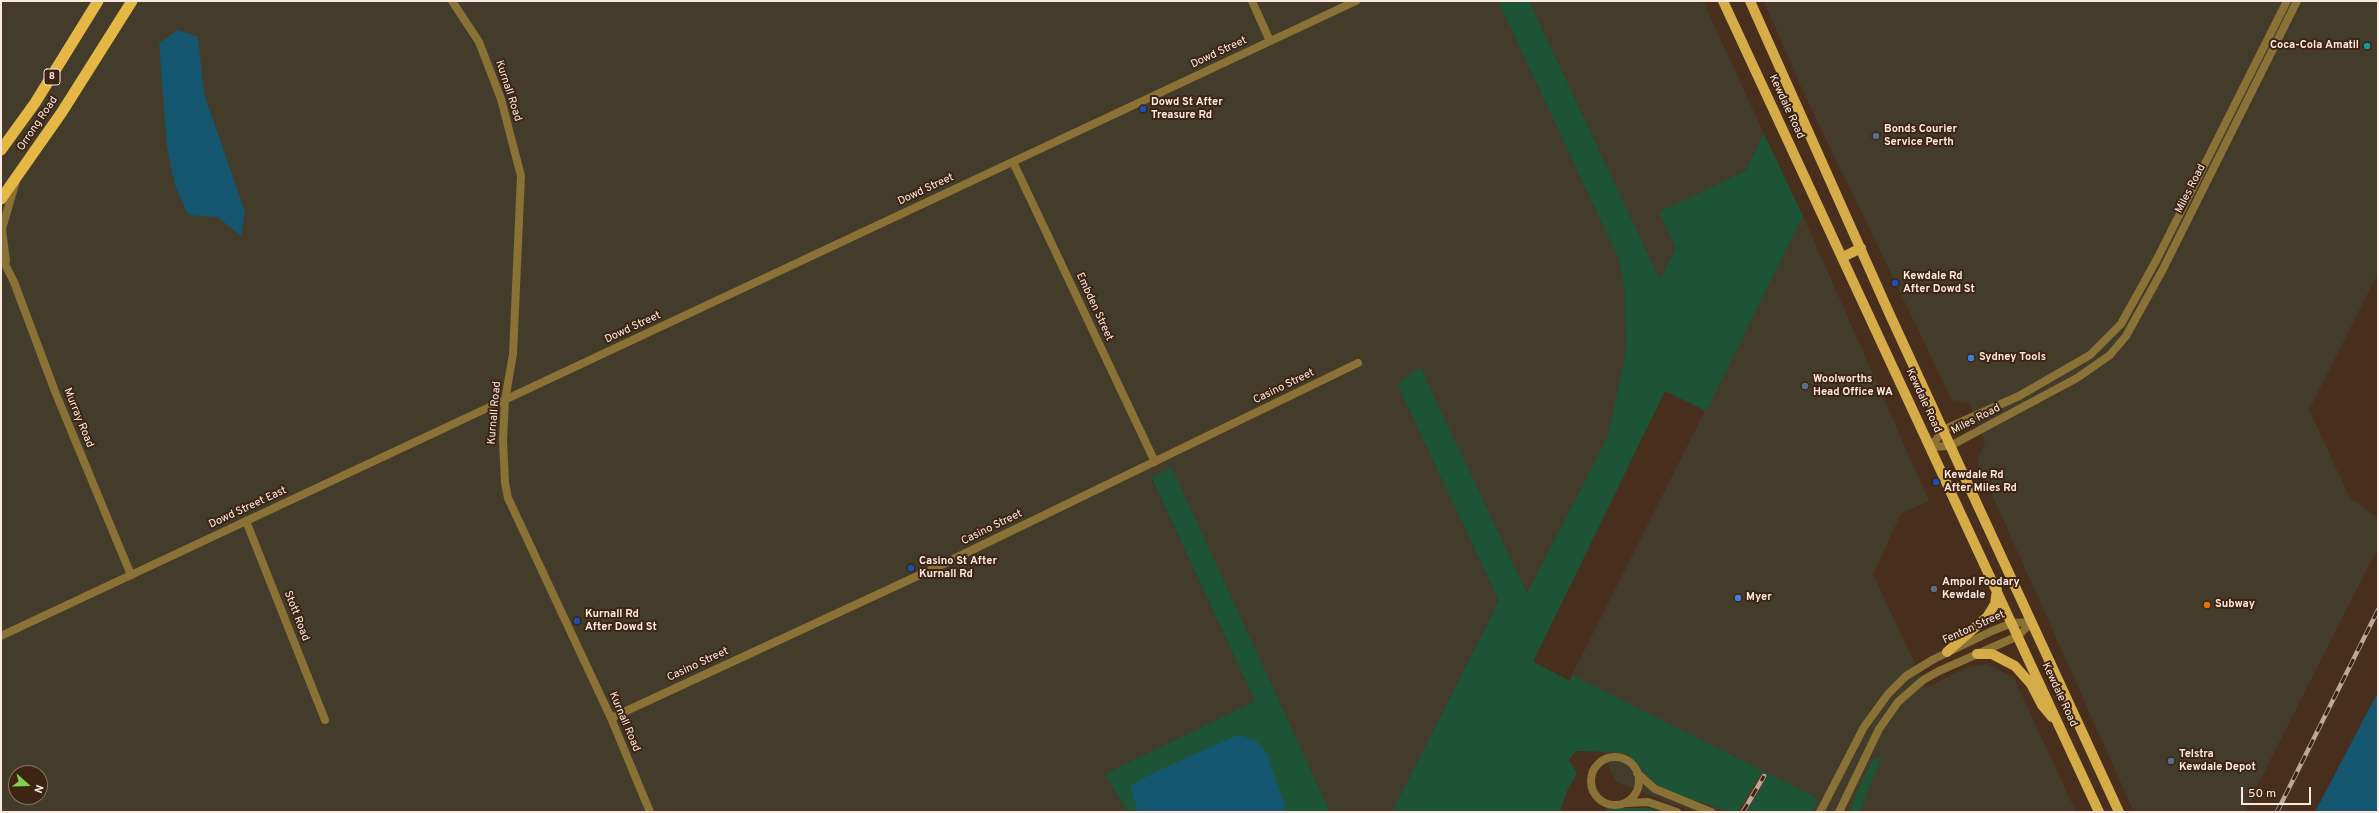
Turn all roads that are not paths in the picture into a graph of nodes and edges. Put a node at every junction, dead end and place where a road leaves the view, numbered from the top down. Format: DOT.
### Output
graph roads {
  1 [pos="98,1"];
  2 [pos="132,1"];
  3 [pos="452,1"];
  4 [pos="1252,1"];
  5 [pos="1356,1"];
  6 [pos="1723,1"];
  7 [pos="1750,1"];
  8 [pos="2286,1"];
  9 [pos="2297,1"];
  10 [pos="1270,42"];
  11 [pos="1,150"];
  12 [pos="1013,162"];
  13 [pos="19,174"];
  14 [pos="1,199"];
  15 [pos="1861,248"];
  16 [pos="1,256"];
  17 [pos="1843,257"];
  18 [pos="8,268"];
  19 [pos="1358,363"];
  20 [pos="505,400"];
  21 [pos="1943,430"];
  22 [pos="1950,446"];
  23 [pos="1931,448"];
  24 [pos="1155,462"];
  25 [pos="246,521"];
  26 [pos="131,576"];
  27 [pos="1997,590"];
  28 [pos="2032,622"];
  29 [pos="2012,623"];
  30 [pos="1,636"];
  31 [pos="2018,636"];
  32 [pos="1947,652"];
  33 [pos="1977,654"];
  34 [pos="611,718"];
  35 [pos="324,720"];
  36 [pos="2060,726"];
  37 [pos="1637,773"];
  38 [pos="1624,803"];
  39 [pos="650,812"];
  40 [pos="1677,812"];
  41 [pos="1711,812"];
  42 [pos="1820,812"];
  43 [pos="1838,812"];
  44 [pos="2099,812"];
  45 [pos="2119,812"];
  1 -- 11 [label="highway, Orrong Road / 8"];
  2 -- 13 [label="highway, Orrong Road"];
  3 -- 20 [label="street, Kurnall Road"];
  4 -- 10 [label="street"];
  5 -- 10 [label="street, Dowd Street"];
  6 -- 17 [label="main road, Kewdale Road"];
  7 -- 15 [label="main road, Kewdale Road"];
  8 -- 21 [label="street, Miles Road"];
  9 -- 22 [label="street, Miles Road"];
  10 -- 12 [label="street, Dowd Street"];
  12 -- 20 [label="street, Dowd Street"];
  12 -- 24 [label="street, Embden Street"];
  13 -- 14 [label="highway, Orrong Road"];
  13 -- 18 [label="street, Murray Road"];
  15 -- 17 [label="main road"];
  15 -- 21 [label="main road, Kewdale Road"];
  16 -- 18 [label="street, Murray Road"];
  17 -- 23 [label="main road, Kewdale Road"];
  18 -- 26 [label="street, Murray Road"];
  19 -- 24 [label="street, Casino Street"];
  20 -- 25 [label="street, Dowd Street East"];
  20 -- 34 [label="street, Kurnall Road"];
  21 -- 22 [label="main road, Kewdale Road"];
  21 -- 23 [label="street, Miles Road"];
  22 -- 23 [label="street, Miles Road"];
  22 -- 28 [label="main road, Kewdale Road"];
  23 -- 27 [label="main road, Kewdale Road"];
  24 -- 34 [label="street, Casino Street"];
  25 -- 26 [label="street, Dowd Street East"];
  25 -- 35 [label="street, Stott Road"];
  26 -- 30 [label="street, Dowd Street East"];
  27 -- 29 [label="main road, Kewdale Road"];
  27 -- 32 [label="main road"];
  28 -- 29 [label="street, Fenton Street"];
  28 -- 31 [label="street"];
  28 -- 45 [label="main road, Kewdale Road"];
  29 -- 31 [label="main road, Kewdale Road"];
  29 -- 32 [label="street, Fenton Street"];
  31 -- 33 [label="street"];
  31 -- 36 [label="main road, Kewdale Road"];
  32 -- 42 [label="street, Fenton Street"];
  33 -- 36 [label="main road"];
  33 -- 43 [label="street"];
  34 -- 39 [label="street, Kurnall Road"];
  36 -- 44 [label="main road, Kewdale Road"];
  37 -- 38 [label="street"];
  37 -- 38 [label="street"];
  37 -- 41 [label="street"];
  38 -- 40 [label="street"];
}
